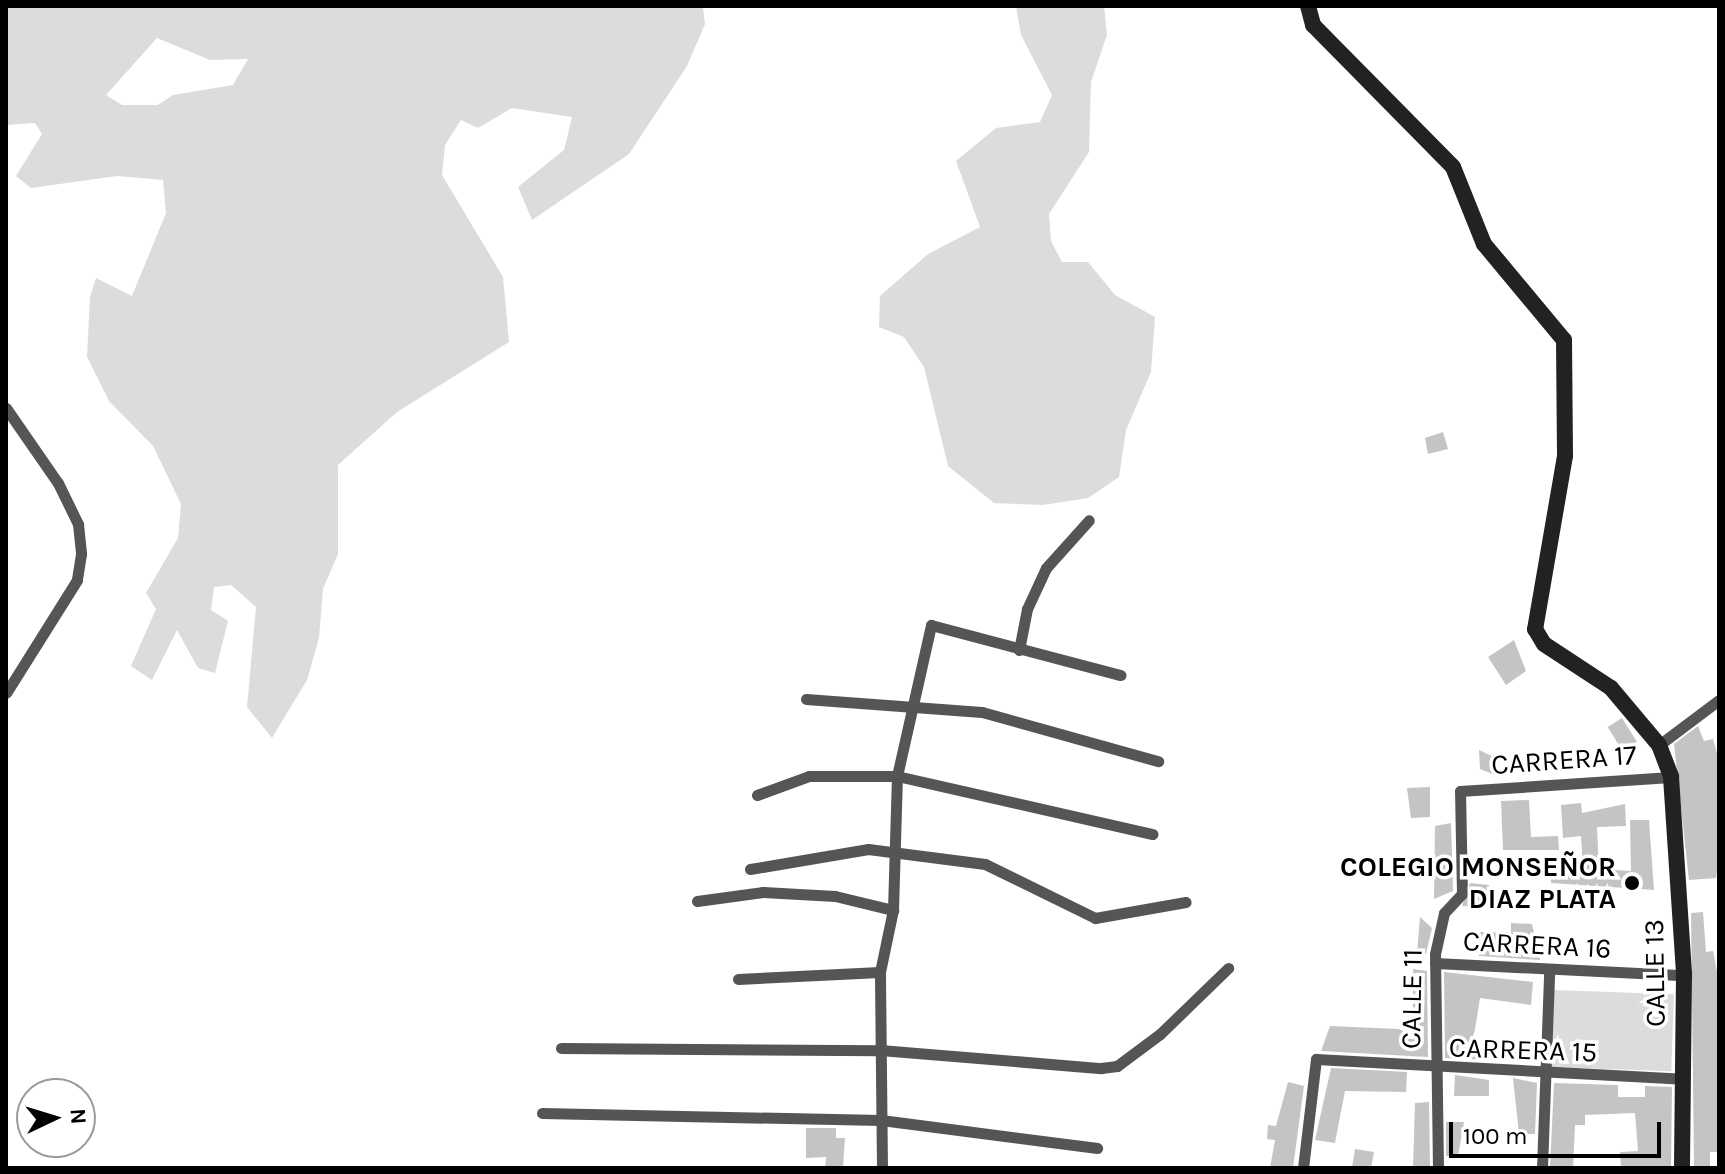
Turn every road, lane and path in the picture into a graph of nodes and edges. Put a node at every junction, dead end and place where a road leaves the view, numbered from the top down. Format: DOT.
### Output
graph roads {
  1 [pos="1308,6"];
  2 [pos="6,408"];
  3 [pos="1089,520"];
  4 [pos="1019,650"];
  5 [pos="1120,675"];
  6 [pos="6,693"];
  7 [pos="806,699"];
  8 [pos="1719,700"];
  9 [pos="910,703"];
  10 [pos="1659,745"];
  11 [pos="1158,761"];
  12 [pos="897,776"];
  13 [pos="1671,777"];
  14 [pos="1460,791"];
  15 [pos="757,795"];
  16 [pos="1153,834"];
  17 [pos="892,852"];
  18 [pos="750,869"];
  19 [pos="697,901"];
  20 [pos="1186,902"];
  21 [pos="893,910"];
  22 [pos="1435,963"];
  23 [pos="1228,968"];
  24 [pos="880,972"];
  25 [pos="1549,973"];
  26 [pos="1684,975"];
  27 [pos="738,979"];
  28 [pos="561,1048"];
  29 [pos="880,1050"];
  30 [pos="1434,1070"];
  31 [pos="1542,1076"];
  32 [pos="1682,1079"];
  33 [pos="542,1113"];
  34 [pos="881,1120"];
  35 [pos="1097,1148"];
  36 [pos="882,1168"];
  37 [pos="1303,1168"];
  38 [pos="1438,1168"];
  39 [pos="1542,1168"];
  40 [pos="1682,1168"];
  1 -- 10 [label="street, CALLE 13"];
  2 -- 6 [label="street"];
  3 -- 4 [label="street"];
  4 -- 5 [label="street"];
  4 -- 9 [label="street"];
  7 -- 9 [label="street"];
  8 -- 10 [label="street"];
  9 -- 11 [label="street"];
  9 -- 12 [label="street"];
  10 -- 13 [label="street, CALLE 13"];
  12 -- 15 [label="street"];
  12 -- 16 [label="street"];
  12 -- 17 [label="street"];
  13 -- 14 [label="street, CARRERA 17"];
  13 -- 26 [label="street, CALLE 13"];
  14 -- 22 [label="street, CALLE 11"];
  17 -- 18 [label="street"];
  17 -- 20 [label="street"];
  17 -- 21 [label="street"];
  19 -- 21 [label="street"];
  21 -- 24 [label="street"];
  22 -- 25 [label="street, CARRERA 16"];
  22 -- 30 [label="street, CALLE 11"];
  23 -- 29 [label="street"];
  24 -- 27 [label="street"];
  24 -- 29 [label="street"];
  25 -- 26 [label="street, CARRERA 16"];
  25 -- 31 [label="street"];
  26 -- 32 [label="street, CALLE 13"];
  28 -- 29 [label="street"];
  29 -- 34 [label="street"];
  30 -- 31 [label="street, CARRERA 15"];
  30 -- 37 [label="street, CARRERA 15"];
  30 -- 38 [label="street, CALLE 11"];
  31 -- 32 [label="street, CARRERA 15"];
  31 -- 39 [label="street"];
  32 -- 40 [label="street, CALLE 13"];
  33 -- 34 [label="street"];
  34 -- 35 [label="street"];
  34 -- 36 [label="street"];
}
